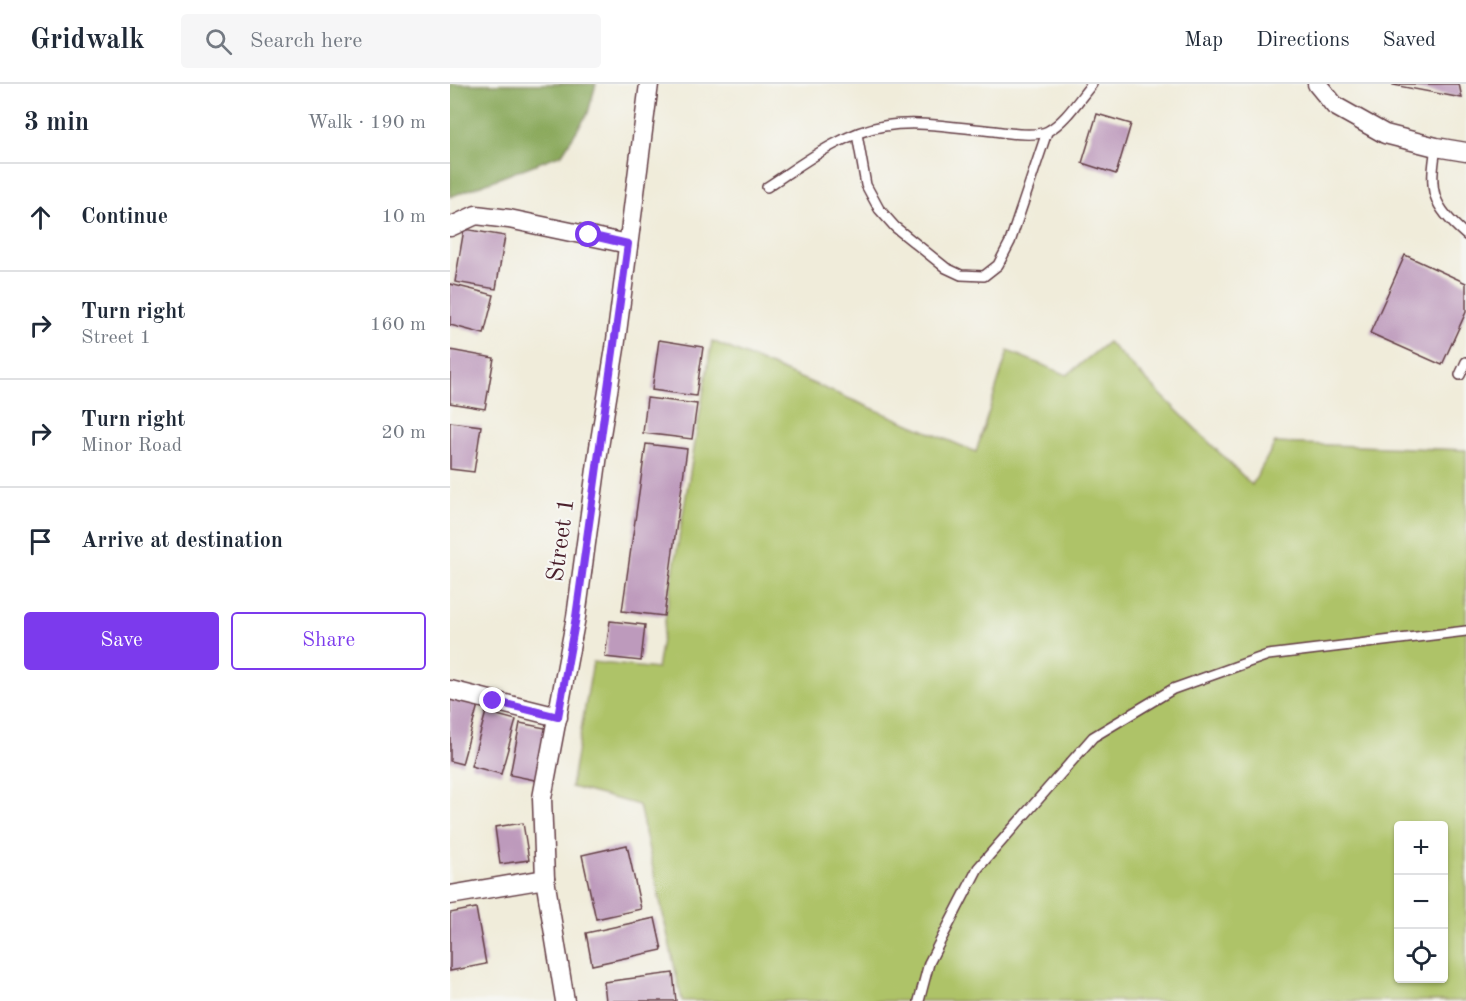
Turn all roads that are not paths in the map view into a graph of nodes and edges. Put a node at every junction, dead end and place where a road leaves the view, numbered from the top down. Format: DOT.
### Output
graph roads {
  1 [pos="649,84"];
  2 [pos="1092,84"];
  3 [pos="1317,84"];
  4 [pos="1047,132"];
  5 [pos="856,134"];
  6 [pos="1436,147"];
  7 [pos="1466,152"];
  8 [pos="767,188"];
  9 [pos="450,227"];
  10 [pos="1466,235"];
  11 [pos="628,244"];
  12 [pos="1466,362"];
  13 [pos="1460,375"];
  14 [pos="1466,631"];
  15 [pos="450,690"];
  16 [pos="558,717"];
  17 [pos="545,879"];
  18 [pos="450,895"];
  19 [pos="565,1001"];
  20 [pos="919,1001"];
  1 -- 11 [label="street, Street 1"];
  2 -- 4 [label="lane"];
  3 -- 6 [label="street"];
  4 -- 5 [label="lane"];
  4 -- 5 [label="lane"];
  5 -- 8 [label="lane"];
  6 -- 7 [label="street"];
  6 -- 10 [label="lane"];
  9 -- 11 [label="street"];
  11 -- 16 [label="street, Street 1"];
  12 -- 13 [label="lane"];
  14 -- 20 [label="lane"];
  15 -- 16 [label="street"];
  16 -- 17 [label="street, Street 1"];
  17 -- 18 [label="street"];
  17 -- 19 [label="street, Street 1"];
}
